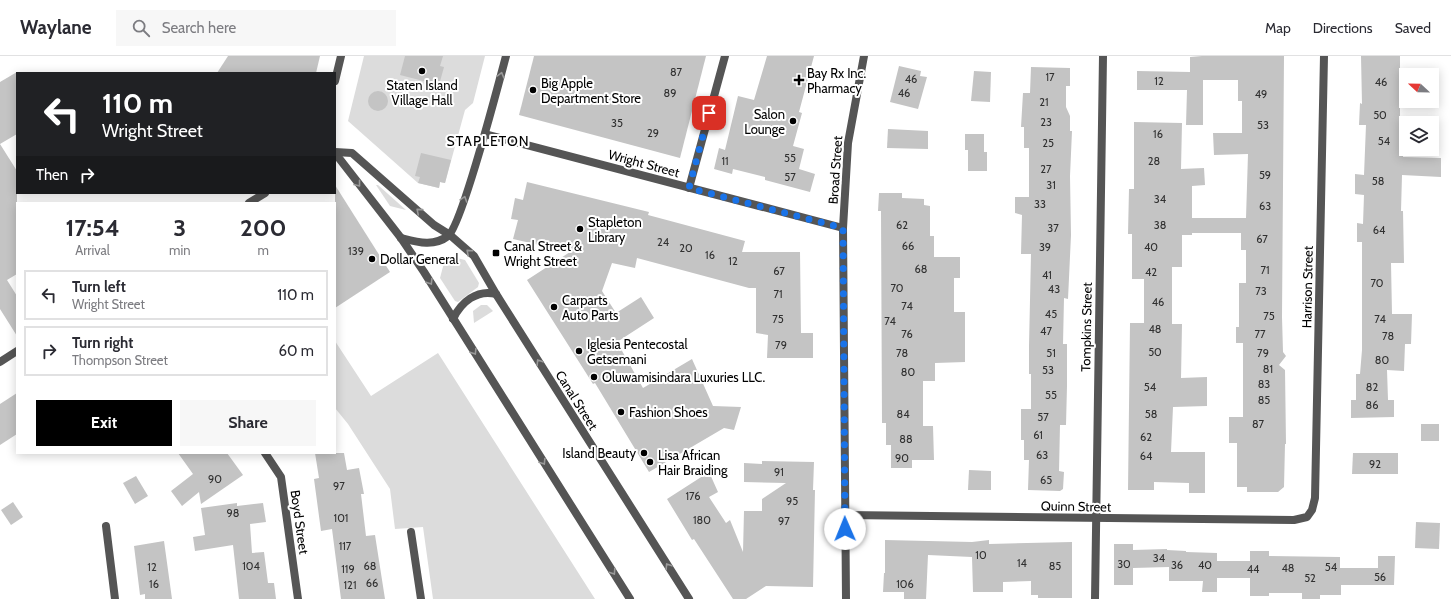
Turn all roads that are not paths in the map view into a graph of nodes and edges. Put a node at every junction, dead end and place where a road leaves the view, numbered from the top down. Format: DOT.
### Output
graph roads {
  1 [pos="341,56"];
  2 [pos="506,56"];
  3 [pos="724,56"];
  4 [pos="864,56"];
  5 [pos="1103,56"];
  6 [pos="1324,56"];
  7 [pos="336,77"];
  8 [pos="485,134"];
  9 [pos="336,152"];
  10 [pos="336,153"];
  11 [pos="689,188"];
  12 [pos="263,194"];
  13 [pos="251,202"];
  14 [pos="843,228"];
  15 [pos="450,235"];
  16 [pos="401,238"];
  17 [pos="496,294"];
  18 [pos="453,319"];
  19 [pos="16,352"];
  20 [pos="0,362"];
  21 [pos="267,454"];
  22 [pos="845,515"];
  23 [pos="1307,517"];
  24 [pos="1095,518"];
  25 [pos="106,526"];
  26 [pos="411,532"];
  27 [pos="115,599"];
  28 [pos="298,599"];
  29 [pos="421,599"];
  30 [pos="630,599"];
  31 [pos="689,599"];
  32 [pos="846,599"];
  33 [pos="1095,599"];
  1 -- 7 [label="street"];
  8 -- 2 [label="street, one-way"];
  3 -- 11 [label="street"];
  4 -- 14 [label="street, Broad Street"];
  5 -- 24 [label="street, Tompkins Street"];
  6 -- 23 [label="street, Harrison Street"];
  8 -- 11 [label="street, Wright Street"];
  15 -- 8 [label="street, one-way"];
  15 -- 9 [label="street, Canal Street, one-way"];
  10 -- 16 [label="street, Canal Street, one-way"];
  11 -- 14 [label="street, Wright Street"];
  12 -- 13 [label="street"];
  14 -- 22 [label="street, Broad Street"];
  15 -- 16 [label="street"];
  17 -- 15 [label="street, Canal Street, one-way"];
  16 -- 18 [label="street, Canal Street, one-way"];
  17 -- 18 [label="street"];
  31 -- 17 [label="street, Canal Street, one-way"];
  18 -- 30 [label="street, Canal Street, one-way"];
  19 -- 20 [label="street"];
  21 -- 28 [label="street, Boyd Street"];
  22 -- 24 [label="street, Quinn Street"];
  22 -- 32 [label="street, Broad Street"];
  23 -- 24 [label="street, Quinn Street"];
  24 -- 33 [label="street, Tompkins Street"];
  25 -- 27 [label="street"];
  26 -- 29 [label="street"];
}
